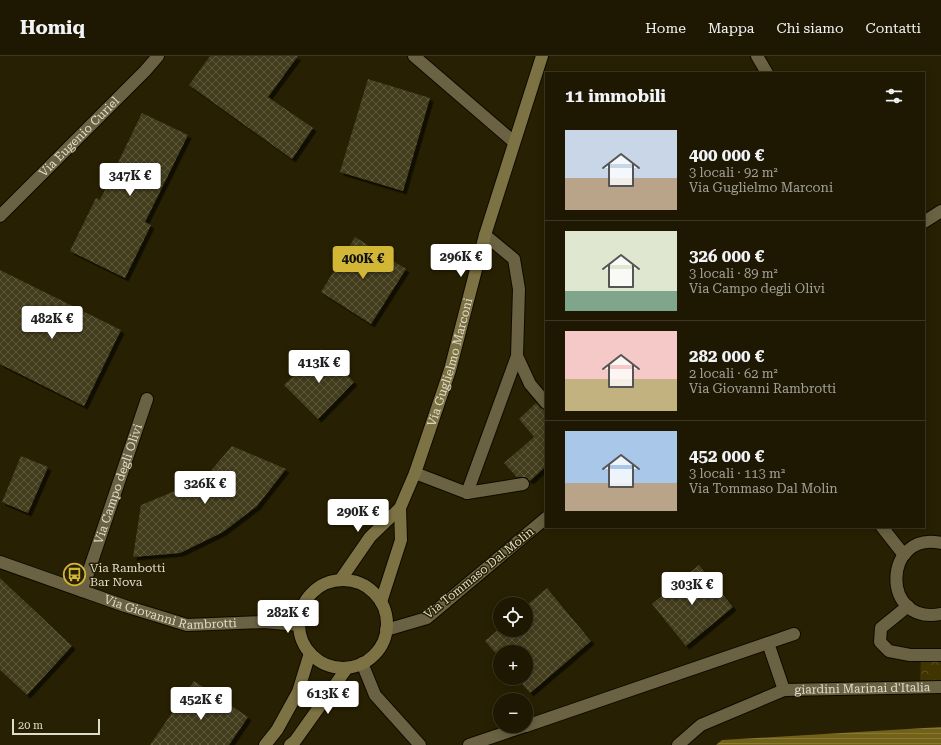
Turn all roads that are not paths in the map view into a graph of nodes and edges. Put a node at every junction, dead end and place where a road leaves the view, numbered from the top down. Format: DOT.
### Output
graph roads {
  1 [pos="158,56"];
  2 [pos="414,56"];
  3 [pos="542,56"];
  4 [pos="757,56"];
  5 [pos="766,72"];
  6 [pos="514,142"];
  7 [pos="941,211"];
  8 [pos="0,216"];
  9 [pos="925,221"];
  10 [pos="485,235"];
  11 [pos="518,356"];
  12 [pos="147,399"];
  13 [pos="545,402"];
  14 [pos="415,473"];
  15 [pos="523,484"];
  16 [pos="467,493"];
  17 [pos="400,508"];
  18 [pos="545,519"];
  19 [pos="883,528"];
  20 [pos="941,543"];
  21 [pos="904,555"];
  22 [pos="0,562"];
  23 [pos="341,580"];
  24 [pos="82,591"];
  25 [pos="381,602"];
  26 [pos="908,606"];
  27 [pos="941,614"];
  28 [pos="299,625"];
  29 [pos="386,630"];
  30 [pos="794,634"];
  31 [pos="768,643"];
  32 [pos="310,653"];
  33 [pos="941,655"];
  34 [pos="362,663"];
  35 [pos="347,668"];
  36 [pos="941,687"];
  37 [pos="784,690"];
  38 [pos="533,723"];
  39 [pos="505,733"];
  40 [pos="265,745"];
  41 [pos="290,745"];
  42 [pos="420,745"];
  43 [pos="470,745"];
  44 [pos="678,745"];
  1 -- 8 [label="street, Via Eugenio Curiel"];
  2 -- 6 [label="street"];
  3 -- 6 [label="main road, Via Guglielmo Marconi"];
  4 -- 5 [label="street"];
  6 -- 10 [label="main road, Via Guglielmo Marconi"];
  7 -- 9 [label="street"];
  10 -- 11 [label="street"];
  10 -- 14 [label="main road, Via Guglielmo Marconi"];
  11 -- 13 [label="street"];
  11 -- 16 [label="street"];
  12 -- 24 [label="street, Via Campo degli Olivi"];
  14 -- 16 [label="street"];
  14 -- 17 [label="main road, Via Guglielmo Marconi"];
  15 -- 16 [label="street"];
  17 -- 23 [label="main road, Via Guglielmo Marconi"];
  17 -- 25 [label="main road"];
  18 -- 29 [label="street, Via Tommaso Dal Molin"];
  19 -- 21 [label="street"];
  20 -- 21 [label="street"];
  21 -- 26 [label="street"];
  22 -- 24 [label="street, Via Giovanni Rambrotti"];
  23 -- 25 [label="main road"];
  23 -- 28 [label="main road"];
  24 -- 28 [label="street, Via Giovanni Rambrotti"];
  25 -- 29 [label="main road"];
  26 -- 27 [label="street"];
  26 -- 33 [label="street"];
  28 -- 32 [label="main road"];
  29 -- 34 [label="main road"];
  30 -- 31 [label="street"];
  31 -- 37 [label="street"];
  31 -- 38 [label="street"];
  32 -- 35 [label="main road"];
  32 -- 40 [label="main road"];
  34 -- 35 [label="main road"];
  34 -- 42 [label="street"];
  35 -- 41 [label="main road"];
  36 -- 37 [label="street, giardini Marinai d'Italia"];
  37 -- 44 [label="street"];
  39 -- 43 [label="street"];
}
